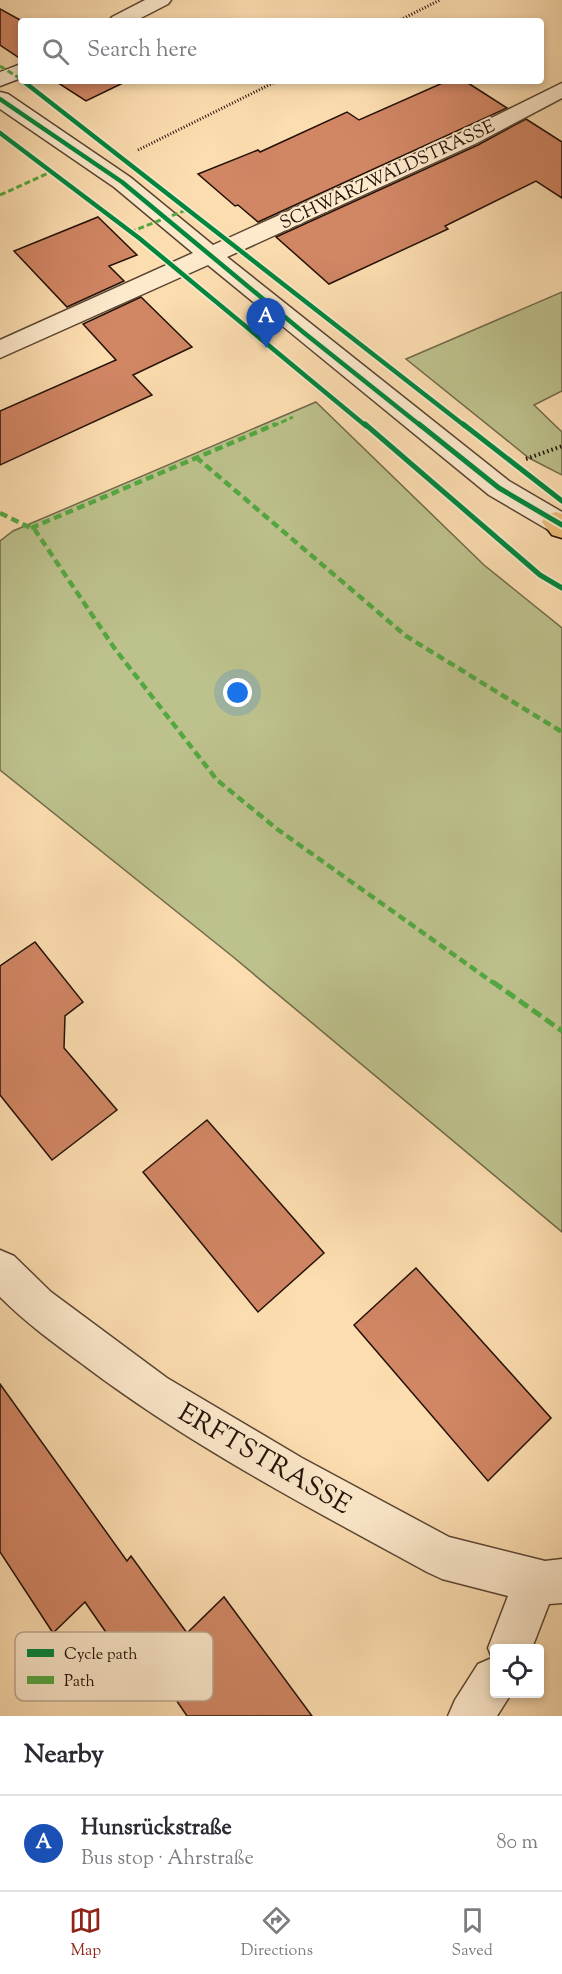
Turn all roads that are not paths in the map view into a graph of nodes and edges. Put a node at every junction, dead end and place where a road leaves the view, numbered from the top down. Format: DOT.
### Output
graph roads {
  1 [pos="161,0"];
  2 [pos="125,18"];
  3 [pos="18,71"];
  4 [pos="0,80"];
  5 [pos="562,89"];
  6 [pos="0,99"];
  7 [pos="210,256"];
  8 [pos="0,350"];
  9 [pos="560,525"];
  10 [pos="0,1270"];
  11 [pos="549,1581"];
  12 [pos="512,1644"];
  13 [pos="490,1688"];
  14 [pos="471,1716"];
  1 -- 2 [label="street"];
  3 -- 4 [label="street"];
  5 -- 7 [label="street, SCHWARZWALDSTRASSE"];
  6 -- 7 [label="street"];
  7 -- 8 [label="street, SCHWARZWALDSTRASSE"];
  7 -- 9 [label="street"];
  10 -- 11 [label="street, ERFTSTRASSE"];
  11 -- 12 [label="street"];
  13 -- 14 [label="street"];
}
